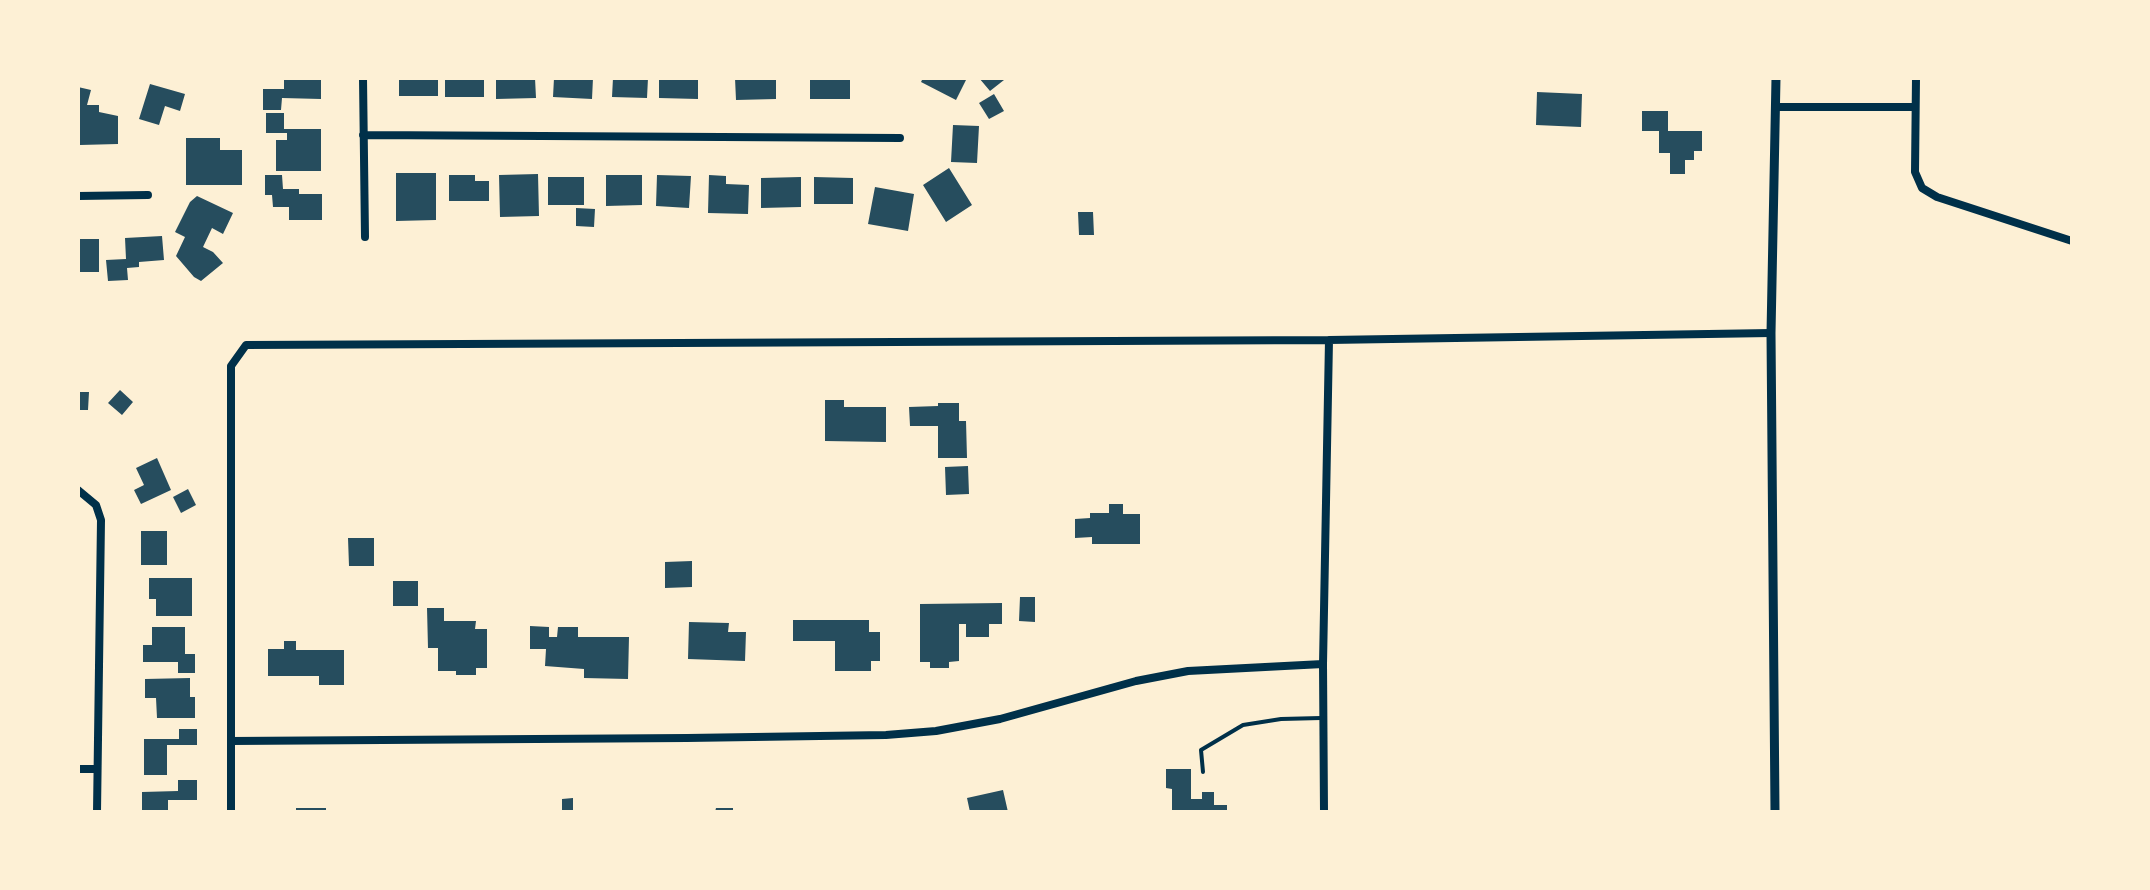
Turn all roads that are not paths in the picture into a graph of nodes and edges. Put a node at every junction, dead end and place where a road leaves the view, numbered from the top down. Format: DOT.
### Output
graph roads {
  1 [pos="363,78"];
  2 [pos="1776,78"];
  3 [pos="1916,78"];
  4 [pos="1777,107"];
  5 [pos="1915,107"];
  6 [pos="363,135"];
  7 [pos="900,138"];
  8 [pos="148,195"];
  9 [pos="78,196"];
  10 [pos="365,237"];
  11 [pos="2072,241"];
  12 [pos="1771,333"];
  13 [pos="1329,340"];
  14 [pos="80,491"];
  15 [pos="1323,664"];
  16 [pos="1324,718"];
  17 [pos="231,741"];
  18 [pos="78,769"];
  19 [pos="97,769"];
  20 [pos="1203,772"];
  21 [pos="97,812"];
  22 [pos="231,812"];
  23 [pos="1324,812"];
  24 [pos="1775,812"];
  1 -- 6 [label="street"];
  2 -- 4 [label="street"];
  3 -- 5 [label="street"];
  4 -- 5 [label="street"];
  4 -- 12 [label="street"];
  5 -- 11 [label="street"];
  6 -- 7 [label="street"];
  6 -- 10 [label="street"];
  8 -- 9 [label="street"];
  12 -- 13 [label="street"];
  12 -- 24 [label="street"];
  13 -- 15 [label="street"];
  13 -- 17 [label="street"];
  14 -- 19 [label="street"];
  15 -- 16 [label="street"];
  15 -- 17 [label="street"];
  16 -- 20 [label="lane"];
  16 -- 23 [label="street"];
  17 -- 22 [label="street"];
  18 -- 19 [label="street"];
  19 -- 21 [label="street"];
}
